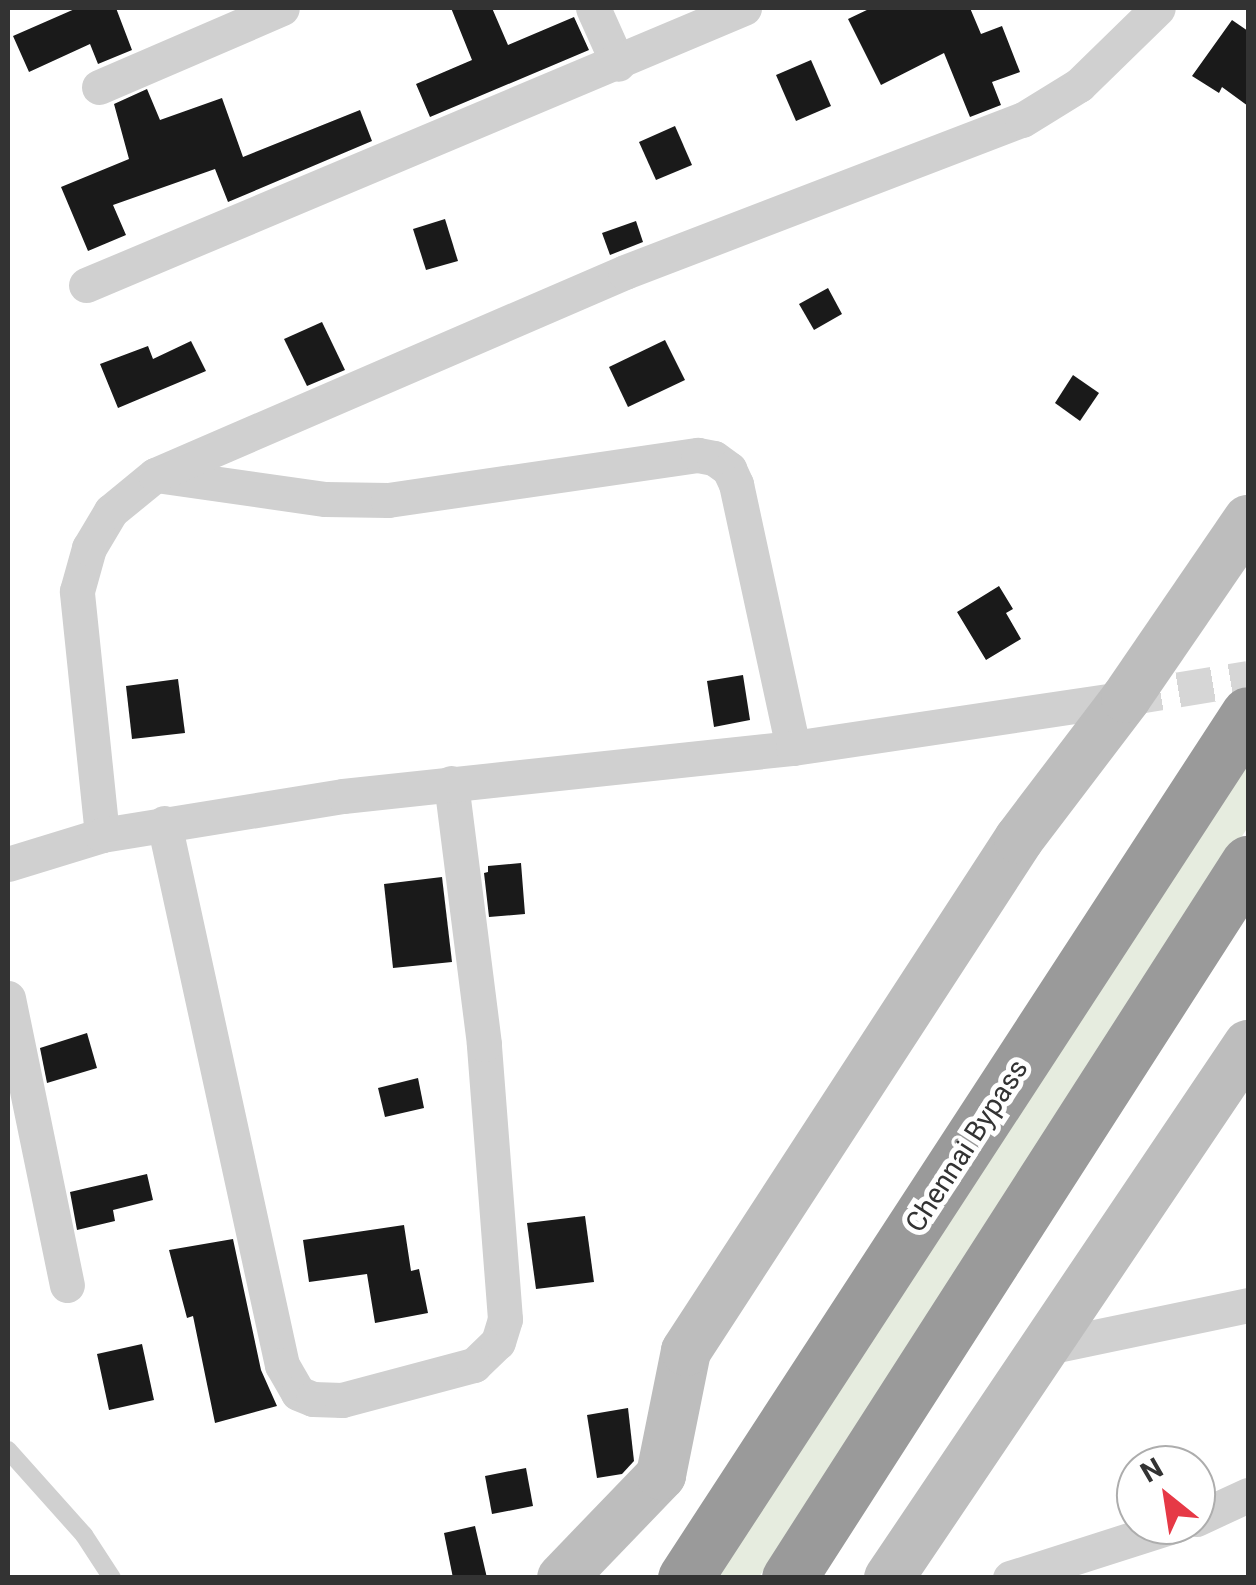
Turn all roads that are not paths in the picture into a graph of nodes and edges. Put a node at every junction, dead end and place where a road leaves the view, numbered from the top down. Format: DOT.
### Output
graph roads {
  1 [pos="282,8"];
  2 [pos="593,8"];
  3 [pos="744,8"];
  4 [pos="1158,8"];
  5 [pos="618,64"];
  6 [pos="99,87"];
  7 [pos="86,285"];
  8 [pos="155,475"];
  9 [pos="1248,520"];
  10 [pos="1126,698"];
  11 [pos="1248,714"];
  12 [pos="793,748"];
  13 [pos="452,783"];
  14 [pos="164,823"];
  15 [pos="102,835"];
  16 [pos="1248,863"];
  17 [pos="8,864"];
  18 [pos="8,998"];
  19 [pos="1248,1045"];
  20 [pos="66,1285"];
  21 [pos="1248,1305"];
  22 [pos="1048,1347"];
  23 [pos="8,1450"];
  24 [pos="1248,1495"];
  25 [pos="1216,1510"];
  26 [pos="1116,1544"];
  27 [pos="112,1578"];
  28 [pos="562,1578"];
  29 [pos="685,1578"];
  30 [pos="789,1578"];
  31 [pos="889,1578"];
  32 [pos="1010,1578"];
  1 -- 6 [label="street"];
  2 -- 5 [label="street"];
  3 -- 5 [label="street"];
  4 -- 8 [label="street"];
  5 -- 7 [label="street"];
  8 -- 12 [label="street"];
  8 -- 15 [label="street"];
  9 -- 10 [label="street"];
  10 -- 12 [label="street"];
  10 -- 28 [label="street"];
  11 -- 29 [label="highway, Chennai Bypass"];
  12 -- 13 [label="street"];
  13 -- 14 [label="street"];
  13 -- 14 [label="street"];
  14 -- 15 [label="street"];
  15 -- 17 [label="street"];
  16 -- 30 [label="highway"];
  18 -- 20 [label="street"];
  19 -- 22 [label="street"];
  21 -- 22 [label="street"];
  22 -- 31 [label="street"];
  23 -- 27 [label="lane"];
  24 -- 25 [label="street"];
  26 -- 32 [label="street"];
}
